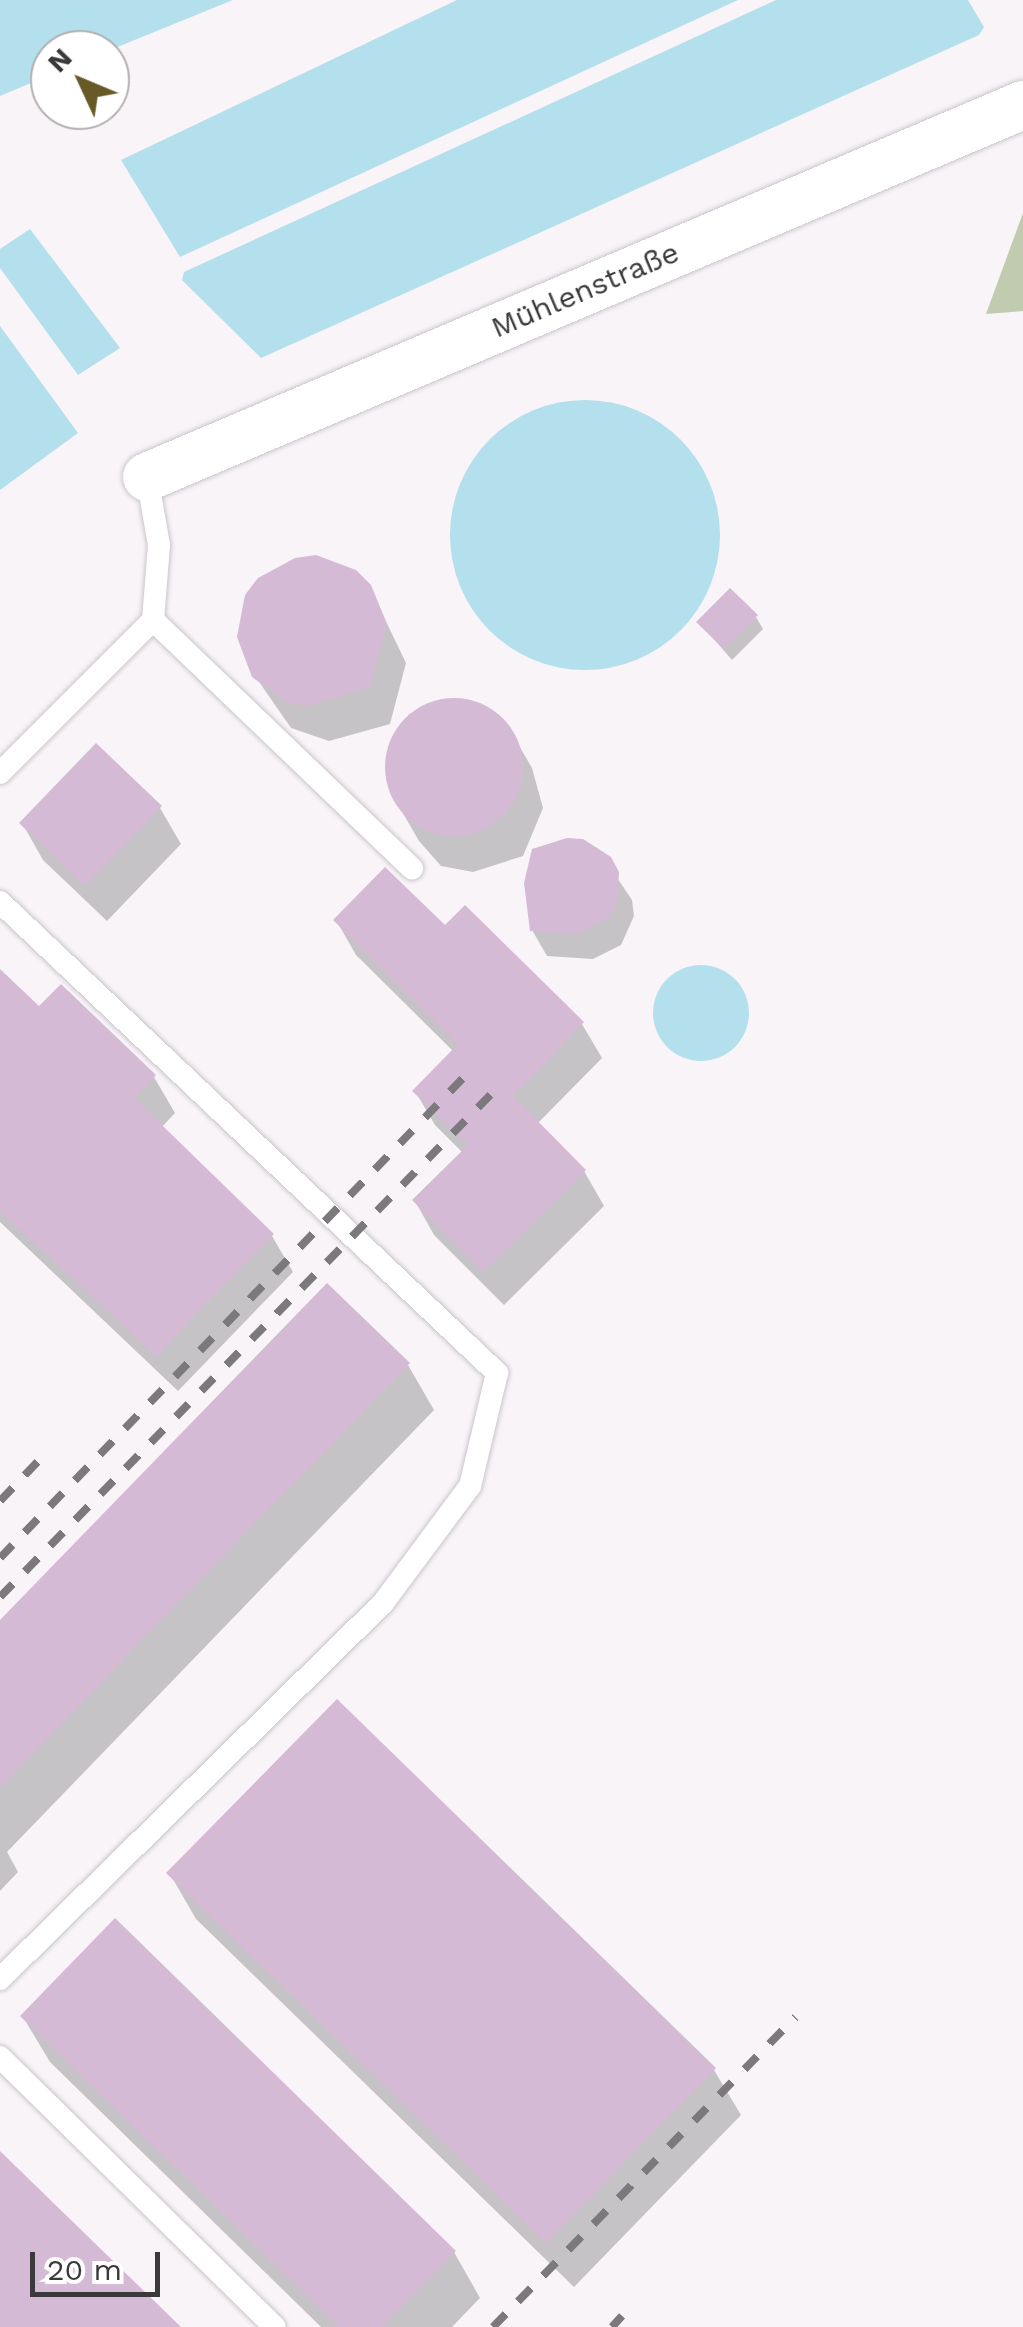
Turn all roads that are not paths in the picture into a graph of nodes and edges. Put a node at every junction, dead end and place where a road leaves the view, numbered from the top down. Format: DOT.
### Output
graph roads {
  1 [pos="1023,104"];
  2 [pos="147,478"];
  3 [pos="152,620"];
  4 [pos="0,773"];
  5 [pos="412,868"];
  6 [pos="0,902"];
  7 [pos="0,1979"];
  8 [pos="0,2057"];
  9 [pos="275,2327"];
  1 -- 2 [label="street, Mühlenstraße"];
  2 -- 3 [label="lane"];
  3 -- 4 [label="lane"];
  3 -- 5 [label="lane"];
  6 -- 7 [label="lane"];
  8 -- 9 [label="lane"];
}
